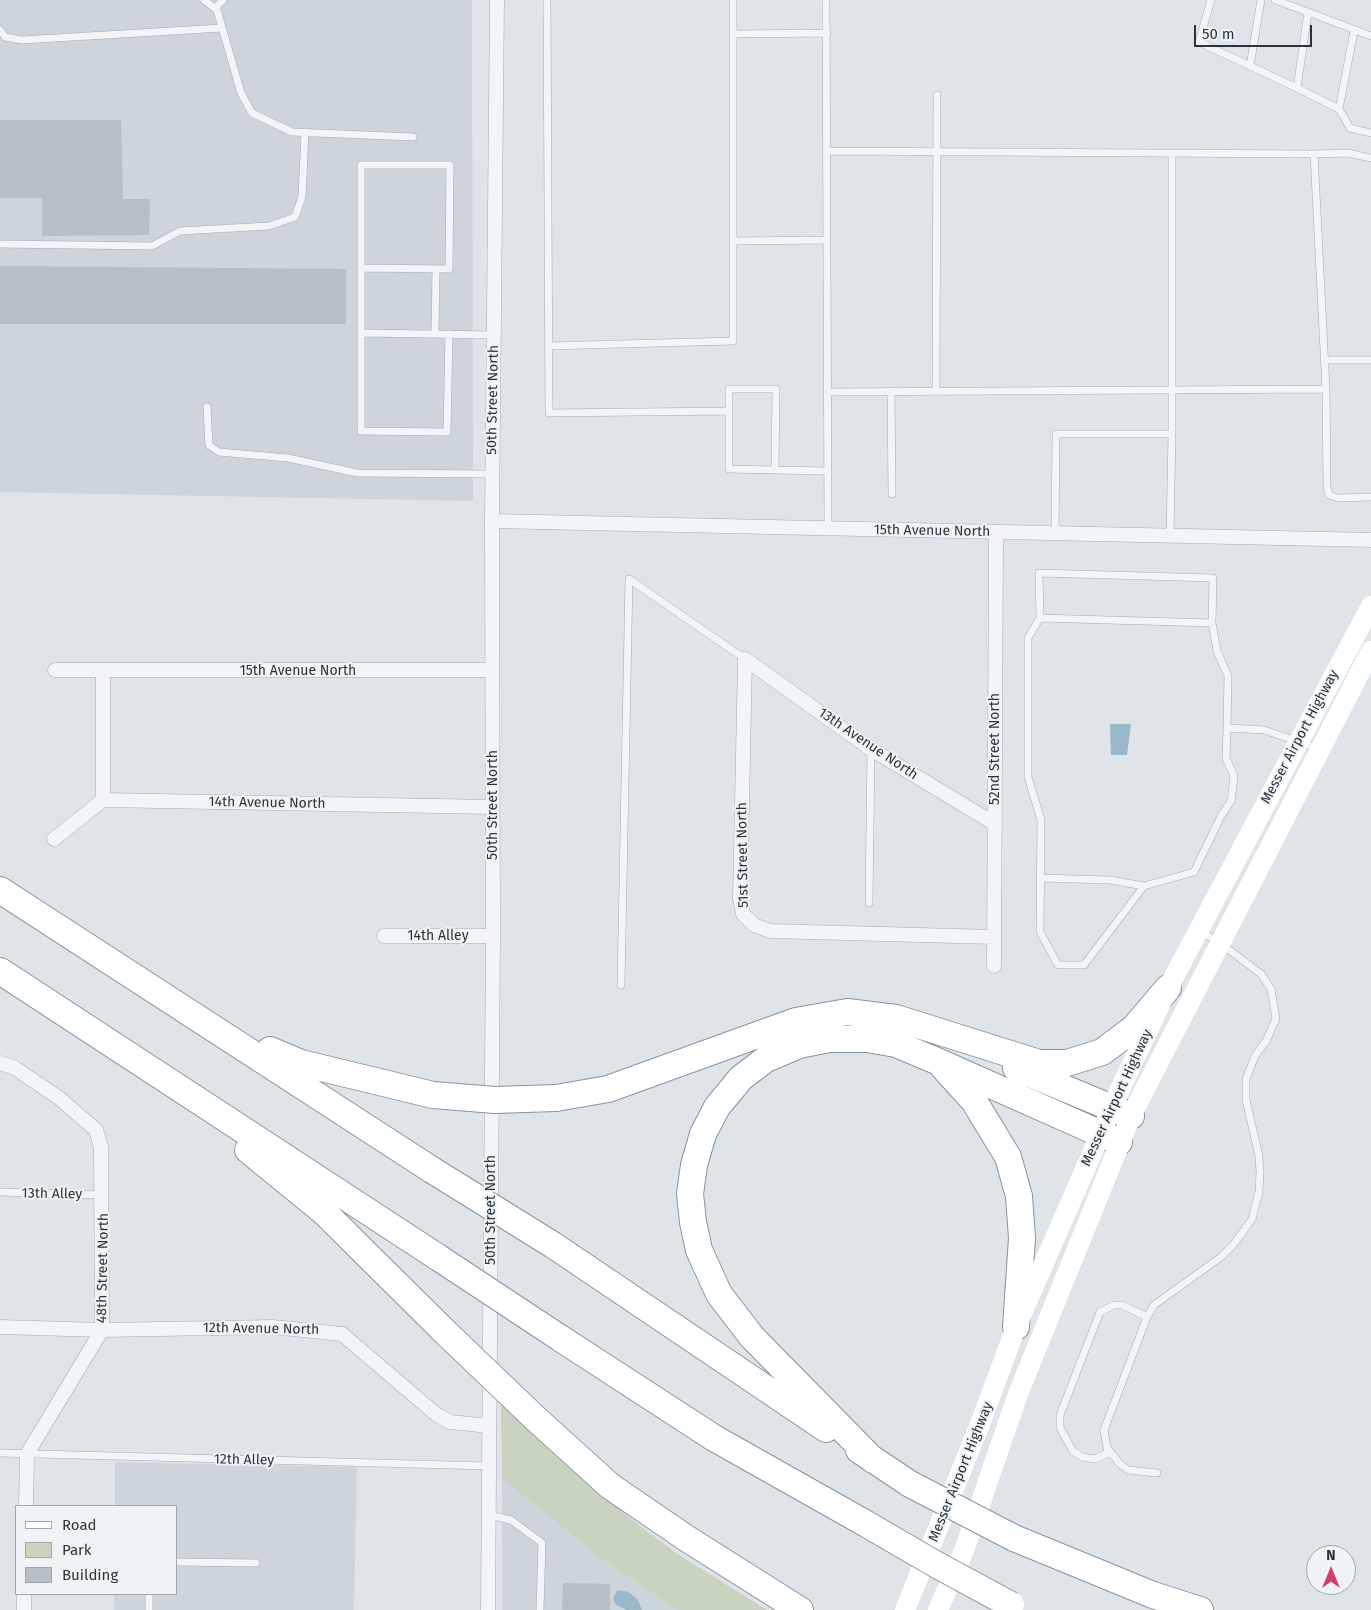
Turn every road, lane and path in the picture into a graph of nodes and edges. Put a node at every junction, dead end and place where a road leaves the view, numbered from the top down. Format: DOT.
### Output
graph roads {
  1 [pos="204,0"];
  2 [pos="223,0"];
  3 [pos="497,0"];
  4 [pos="547,0"];
  5 [pos="733,0"];
  6 [pos="826,0"];
  7 [pos="1211,0"];
  8 [pos="1261,0"];
  9 [pos="1275,0"];
  10 [pos="216,8"];
  11 [pos="1308,12"];
  12 [pos="222,28"];
  13 [pos="0,30"];
  14 [pos="1354,31"];
  15 [pos="827,33"];
  16 [pos="733,34"];
  17 [pos="1371,36"];
  18 [pos="1250,66"];
  19 [pos="1297,88"];
  20 [pos="937,95"];
  21 [pos="1339,109"];
  22 [pos="305,132"];
  23 [pos="1371,133"];
  24 [pos="413,137"];
  25 [pos="827,151"];
  26 [pos="938,152"];
  27 [pos="1172,153"];
  28 [pos="1314,154"];
  29 [pos="1371,158"];
  30 [pos="827,240"];
  31 [pos="733,241"];
  32 [pos="0,244"];
  33 [pos="361,268"];
  34 [pos="436,269"];
  35 [pos="361,333"];
  36 [pos="435,334"];
  37 [pos="449,334"];
  38 [pos="494,335"];
  39 [pos="548,346"];
  40 [pos="1324,360"];
  41 [pos="1371,360"];
  42 [pos="1326,389"];
  43 [pos="1172,390"];
  44 [pos="891,391"];
  45 [pos="936,391"];
  46 [pos="828,392"];
  47 [pos="207,407"];
  48 [pos="729,411"];
  49 [pos="1172,434"];
  50 [pos="775,470"];
  51 [pos="828,471"];
  52 [pos="492,474"];
  53 [pos="892,494"];
  54 [pos="1371,497"];
  55 [pos="492,521"];
  56 [pos="828,528"];
  57 [pos="996,532"];
  58 [pos="1055,534"];
  59 [pos="1170,536"];
  60 [pos="1371,540"];
  61 [pos="1371,606"];
  62 [pos="1040,618"];
  63 [pos="1212,623"];
  64 [pos="1371,651"];
  65 [pos="745,659"];
  66 [pos="55,670"];
  67 [pos="492,670"];
  68 [pos="103,671"];
  69 [pos="1227,728"];
  70 [pos="1298,741"];
  71 [pos="871,749"];
  72 [pos="1320,749"];
  73 [pos="103,800"];
  74 [pos="493,807"];
  75 [pos="995,824"];
  76 [pos="54,839"];
  77 [pos="1040,878"];
  78 [pos="1144,886"];
  79 [pos="0,890"];
  80 [pos="869,903"];
  81 [pos="1198,930"];
  82 [pos="384,936"];
  83 [pos="493,936"];
  84 [pos="994,937"];
  85 [pos="1220,943"];
  86 [pos="994,966"];
  87 [pos="0,971"];
  88 [pos="621,985"];
  89 [pos="1168,988"];
  90 [pos="896,1018"];
  91 [pos="206,1022"];
  92 [pos="137,1059"];
  93 [pos="939,1062"];
  94 [pos="0,1063"];
  95 [pos="1121,1112"];
  96 [pos="1109,1138"];
  97 [pos="0,1192"];
  98 [pos="103,1195"];
  99 [pos="1146,1317"];
  100 [pos="0,1327"];
  101 [pos="1016,1327"];
  102 [pos="102,1330"];
  103 [pos="489,1426"];
  104 [pos="1110,1452"];
  105 [pos="0,1453"];
  106 [pos="27,1454"];
  107 [pos="873,1460"];
  108 [pos="489,1466"];
  109 [pos="1157,1472"];
  110 [pos="26,1505"];
  111 [pos="488,1515"];
  112 [pos="178,1562"];
  113 [pos="256,1564"];
  114 [pos="24,1595"];
  115 [pos="149,1595"];
  116 [pos="791,1604"];
  117 [pos="1017,1607"];
  118 [pos="24,1610"];
  119 [pos="149,1610"];
  120 [pos="488,1610"];
  121 [pos="540,1610"];
  122 [pos="809,1610"];
  123 [pos="905,1610"];
  124 [pos="938,1610"];
  125 [pos="1200,1610"];
  1 -- 10 [label="lane"];
  2 -- 10 [label="lane"];
  3 -- 38 [label="street, 50th Street North"];
  4 -- 39 [label="lane"];
  5 -- 16 [label="lane"];
  6 -- 15 [label="lane"];
  7 -- 18 [label="lane"];
  8 -- 18 [label="lane"];
  9 -- 11 [label="lane"];
  10 -- 12 [label="lane"];
  11 -- 14 [label="lane"];
  11 -- 19 [label="lane"];
  12 -- 13 [label="lane"];
  12 -- 22 [label="lane"];
  14 -- 17 [label="lane"];
  14 -- 21 [label="lane"];
  15 -- 16 [label="lane"];
  15 -- 25 [label="lane"];
  16 -- 31 [label="lane"];
  18 -- 19 [label="lane"];
  19 -- 21 [label="lane"];
  20 -- 26 [label="lane"];
  21 -- 23 [label="lane"];
  22 -- 24 [label="lane"];
  22 -- 32 [label="lane"];
  25 -- 26 [label="lane"];
  25 -- 30 [label="lane"];
  26 -- 27 [label="lane"];
  26 -- 45 [label="lane"];
  27 -- 28 [label="lane"];
  27 -- 43 [label="lane"];
  28 -- 29 [label="lane"];
  28 -- 40 [label="lane"];
  30 -- 31 [label="lane"];
  30 -- 46 [label="lane"];
  31 -- 39 [label="lane"];
  33 -- 34 [label="lane"];
  33 -- 34 [label="lane"];
  33 -- 35 [label="lane"];
  34 -- 36 [label="lane"];
  35 -- 36 [label="lane"];
  35 -- 37 [label="lane"];
  36 -- 37 [label="lane"];
  37 -- 38 [label="lane"];
  38 -- 52 [label="street, 50th Street North"];
  39 -- 48 [label="lane"];
  40 -- 41 [label="lane"];
  40 -- 42 [label="lane"];
  42 -- 43 [label="lane"];
  42 -- 54 [label="lane"];
  43 -- 45 [label="lane"];
  43 -- 49 [label="lane"];
  44 -- 45 [label="lane"];
  44 -- 46 [label="lane"];
  44 -- 53 [label="lane"];
  46 -- 51 [label="lane"];
  47 -- 52 [label="lane"];
  48 -- 50 [label="lane"];
  48 -- 50 [label="lane"];
  49 -- 58 [label="lane"];
  49 -- 59 [label="lane"];
  50 -- 51 [label="lane"];
  51 -- 56 [label="lane"];
  52 -- 55 [label="street, 50th Street North"];
  55 -- 56 [label="street, 15th Avenue North"];
  55 -- 67 [label="street, 50th Street North"];
  56 -- 57 [label="street, 15th Avenue North"];
  57 -- 58 [label="street, 15th Avenue North"];
  57 -- 75 [label="street, 52nd Street North"];
  58 -- 59 [label="street, 15th Avenue North"];
  59 -- 60 [label="street, 15th Avenue North"];
  61 -- 70 [label="main road, Messer Airport Highway"];
  62 -- 63 [label="lane"];
  62 -- 63 [label="lane"];
  62 -- 77 [label="lane"];
  63 -- 69 [label="lane"];
  64 -- 72 [label="main road, Messer Airport Highway"];
  65 -- 71 [label="street, 13th Avenue North"];
  65 -- 84 [label="street, 51st Street North"];
  65 -- 88 [label="lane"];
  66 -- 68 [label="street"];
  67 -- 68 [label="street, 15th Avenue North"];
  67 -- 74 [label="street, 50th Street North"];
  68 -- 73 [label="street"];
  69 -- 70 [label="lane"];
  69 -- 78 [label="lane"];
  70 -- 72 [label="lane"];
  70 -- 81 [label="main road, Messer Airport Highway"];
  71 -- 75 [label="street, 13th Avenue North"];
  71 -- 80 [label="lane"];
  72 -- 85 [label="main road, Messer Airport Highway"];
  73 -- 74 [label="street, 14th Avenue North"];
  73 -- 76 [label="street"];
  74 -- 83 [label="street, 50th Street North"];
  75 -- 84 [label="street, 52nd Street North"];
  77 -- 78 [label="lane"];
  77 -- 78 [label="lane"];
  79 -- 91 [label="highway"];
  81 -- 85 [label="lane"];
  81 -- 89 [label="main road, Messer Airport Highway"];
  82 -- 83 [label="street, 14th Alley"];
  83 -- 103 [label="street, 50th Street North"];
  84 -- 86 [label="street, 52nd Street North"];
  85 -- 95 [label="main road, Messer Airport Highway"];
  85 -- 99 [label="lane"];
  87 -- 92 [label="highway"];
  89 -- 90 [label="highway"];
  89 -- 95 [label="main road, Messer Airport Highway"];
  90 -- 91 [label="highway, bridge"];
  90 -- 95 [label="highway"];
  91 -- 107 [label="highway, bridge"];
  92 -- 116 [label="highway, bridge"];
  92 -- 117 [label="highway, bridge"];
  93 -- 96 [label="highway"];
  93 -- 101 [label="highway"];
  93 -- 107 [label="highway"];
  94 -- 98 [label="street, 48th Street North"];
  95 -- 96 [label="main road, Messer Airport Highway"];
  96 -- 101 [label="main road, Messer Airport Highway"];
  96 -- 124 [label="main road, Messer Airport Highway"];
  97 -- 98 [label="lane, 13th Alley"];
  98 -- 102 [label="street, 48th Street North"];
  99 -- 104 [label="lane"];
  99 -- 104 [label="lane"];
  100 -- 102 [label="street, 12th Avenue North"];
  101 -- 123 [label="main road, Messer Airport Highway"];
  102 -- 103 [label="street, 12th Avenue North"];
  102 -- 106 [label="street, 48th Street North"];
  103 -- 108 [label="street, 50th Street North"];
  104 -- 109 [label="lane"];
  105 -- 106 [label="lane, 12th Alley"];
  106 -- 108 [label="lane, 12th Alley"];
  106 -- 110 [label="street"];
  107 -- 125 [label="highway, bridge"];
  108 -- 111 [label="street, 50th Street North"];
  111 -- 120 [label="street, 50th Street North"];
  111 -- 121 [label="lane"];
  112 -- 113 [label="lane"];
  114 -- 118 [label="street"];
  115 -- 119 [label="lane"];
  116 -- 122 [label="highway"];
}
